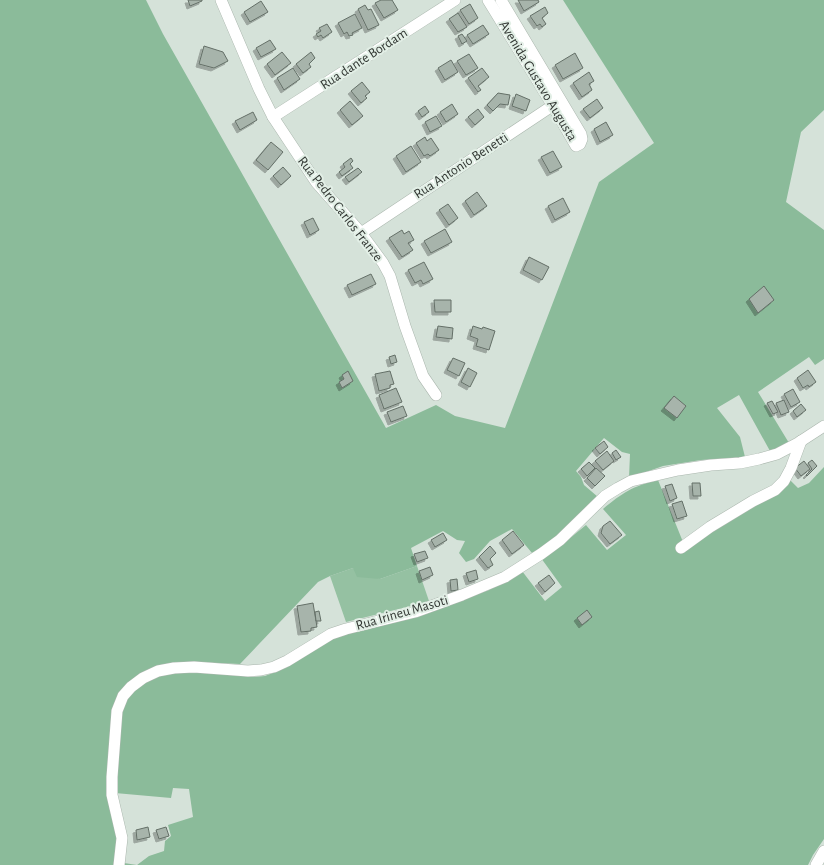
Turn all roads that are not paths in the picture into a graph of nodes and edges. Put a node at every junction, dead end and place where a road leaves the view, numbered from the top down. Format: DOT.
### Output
graph roads {
  1 [pos="221,0"];
  2 [pos="455,0"];
  3 [pos="488,0"];
  4 [pos="501,0"];
  5 [pos="557,103"];
  6 [pos="273,117"];
  7 [pos="360,233"];
  8 [pos="436,395"];
  9 [pos="824,426"];
  10 [pos="801,441"];
  11 [pos="681,548"];
  12 [pos="824,851"];
  13 [pos="119,865"];
  14 [pos="816,865"];
  1 -- 6 [label="street, Rua Pedro Carlos Franze"];
  2 -- 6 [label="street, Rua dante Bordam"];
  3 -- 5 [label="street, Avenida Gustavo Augusta"];
  4 -- 5 [label="street, Avenida Gustavo Augusta"];
  5 -- 7 [label="street, Rua Antonio Benetti"];
  6 -- 7 [label="street, Rua Pedro Carlos Franze"];
  7 -- 8 [label="street, Rua Pedro Carlos Franze"];
  9 -- 10 [label="street, Rua Irineu Masoti"];
  10 -- 11 [label="street"];
  10 -- 13 [label="street, Rua Irineu Masoti"];
  12 -- 14 [label="street"];
}
